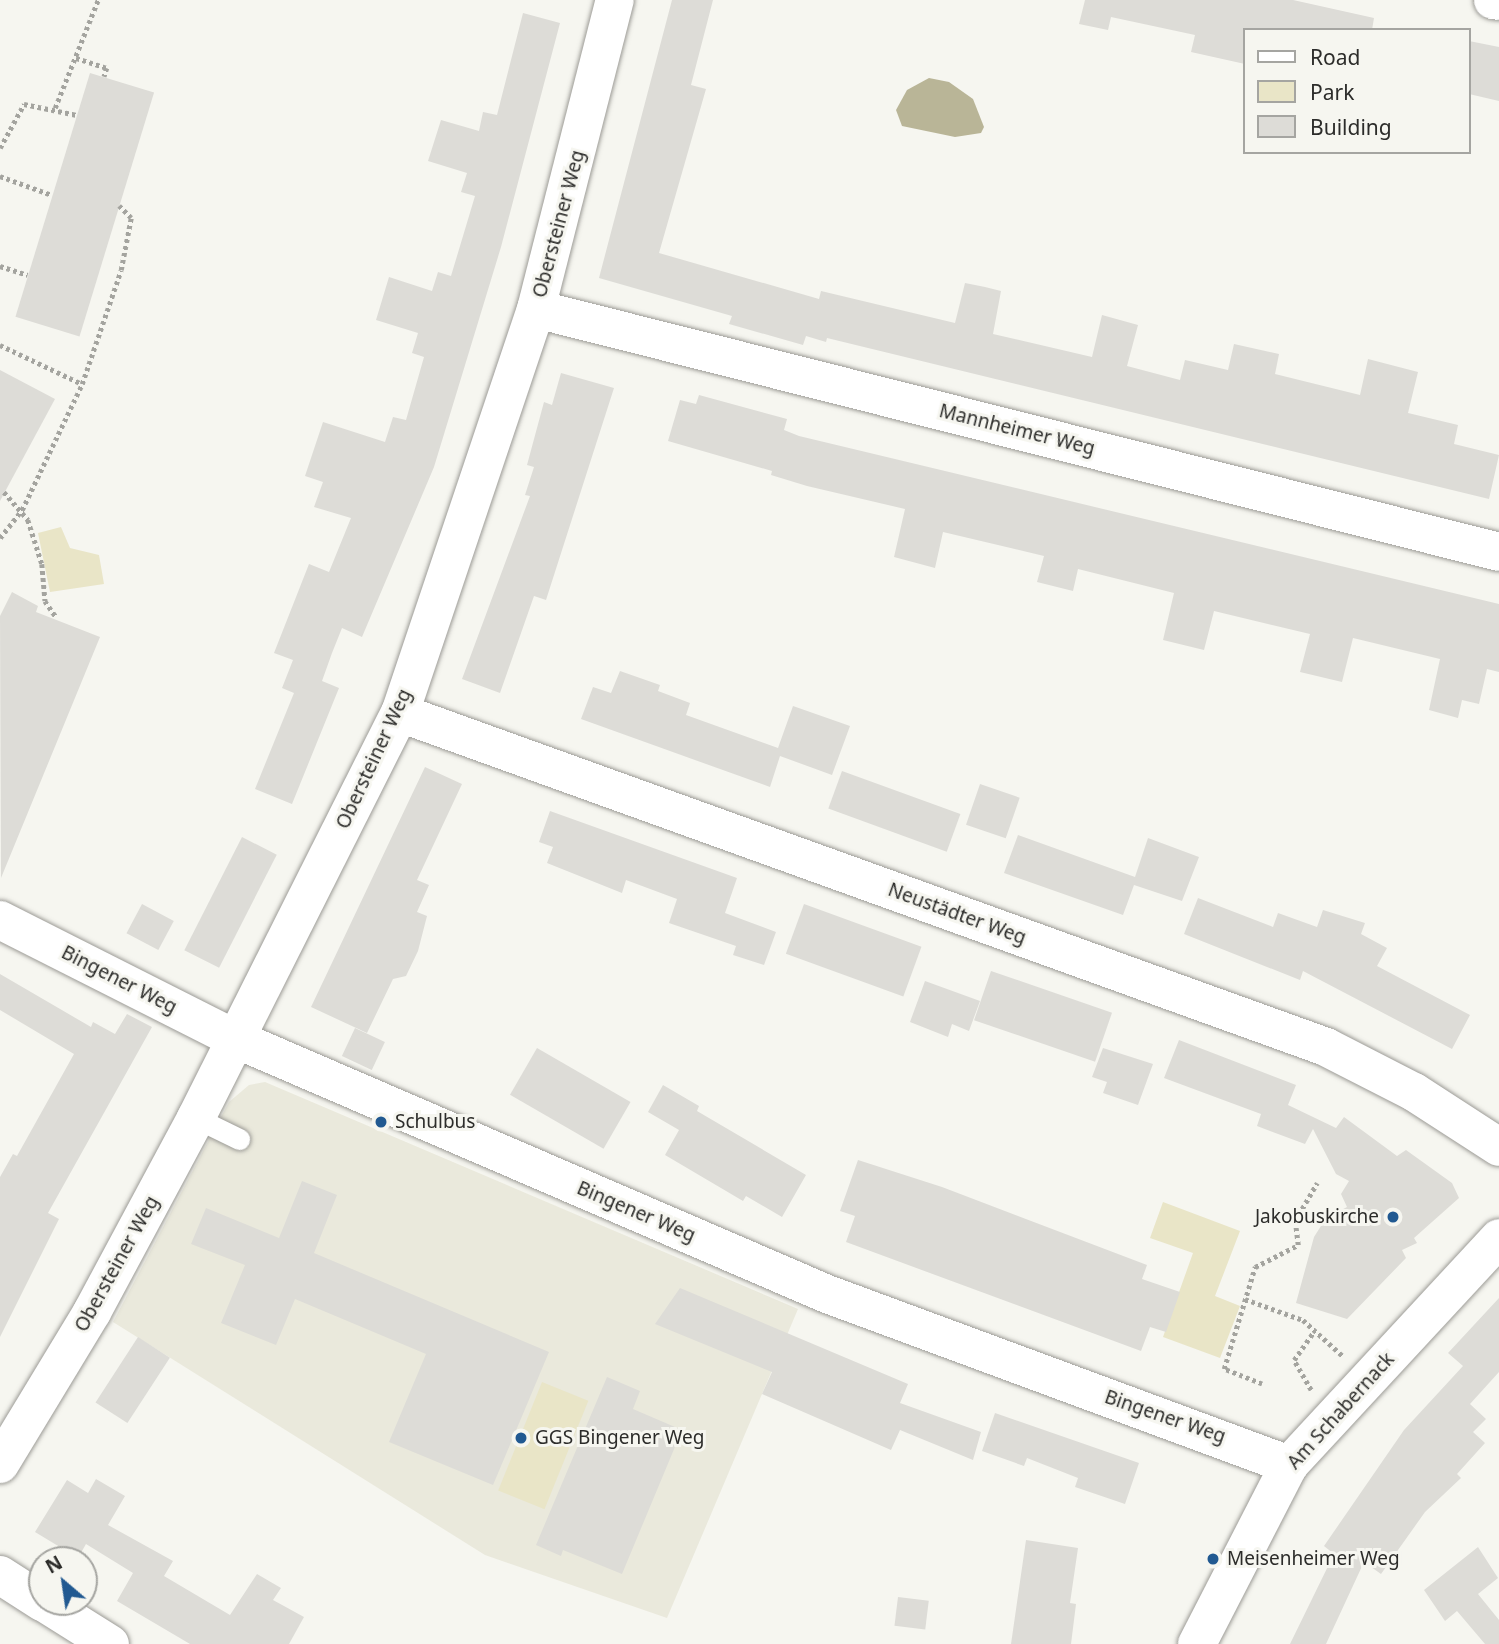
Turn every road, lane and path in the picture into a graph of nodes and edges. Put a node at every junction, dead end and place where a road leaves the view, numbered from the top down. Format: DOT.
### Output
graph roads {
  1 [pos="98,0"];
  2 [pos="615,0"];
  3 [pos="1493,0"];
  4 [pos="1499,1"];
  5 [pos="76,58"];
  6 [pos="104,77"];
  7 [pos="55,108"];
  8 [pos="77,115"];
  9 [pos="0,148"];
  10 [pos="0,176"];
  11 [pos="52,195"];
  12 [pos="119,206"];
  13 [pos="0,266"];
  14 [pos="27,275"];
  15 [pos="536,309"];
  16 [pos="0,345"];
  17 [pos="82,384"];
  18 [pos="4,492"];
  19 [pos="22,510"];
  20 [pos="0,538"];
  21 [pos="1499,552"];
  22 [pos="56,617"];
  23 [pos="400,713"];
  24 [pos="0,920"];
  25 [pos="237,1040"];
  26 [pos="196,1118"];
  27 [pos="239,1139"];
  28 [pos="1499,1147"];
  29 [pos="1317,1183"];
  30 [pos="1499,1238"];
  31 [pos="1245,1299"];
  32 [pos="1314,1331"];
  33 [pos="1340,1354"];
  34 [pos="1262,1384"];
  35 [pos="1306,1401"];
  36 [pos="0,1464"];
  37 [pos="1290,1465"];
  38 [pos="0,1575"];
  39 [pos="28,1593"];
  40 [pos="65,1616"];
  41 [pos="110,1644"];
  42 [pos="1197,1644"];
  1 -- 5 [label="path"];
  2 -- 15 [label="street, Obersteiner Weg"];
  3 -- 4 [label="street"];
  5 -- 6 [label="path"];
  5 -- 7 [label="path"];
  7 -- 8 [label="path"];
  7 -- 9 [label="path"];
  10 -- 11 [label="path"];
  12 -- 17 [label="path"];
  13 -- 14 [label="path"];
  15 -- 21 [label="street, Mannheimer Weg"];
  15 -- 23 [label="street, Obersteiner Weg"];
  16 -- 17 [label="path"];
  17 -- 19 [label="path"];
  18 -- 19 [label="path"];
  19 -- 20 [label="path"];
  19 -- 22 [label="path"];
  23 -- 25 [label="street, Obersteiner Weg"];
  23 -- 28 [label="street, Neustädter Weg"];
  24 -- 25 [label="street, Bingener Weg"];
  25 -- 26 [label="street, Obersteiner Weg"];
  25 -- 37 [label="street, Bingener Weg"];
  26 -- 27 [label="lane"];
  26 -- 36 [label="street, Obersteiner Weg"];
  29 -- 31 [label="path"];
  30 -- 37 [label="street, Am Schabernack"];
  31 -- 32 [label="path"];
  31 -- 34 [label="path"];
  32 -- 33 [label="path"];
  32 -- 35 [label="path"];
  37 -- 42 [label="street, Am Schabernack"];
  38 -- 39 [label="street"];
  40 -- 41 [label="street"];
}
